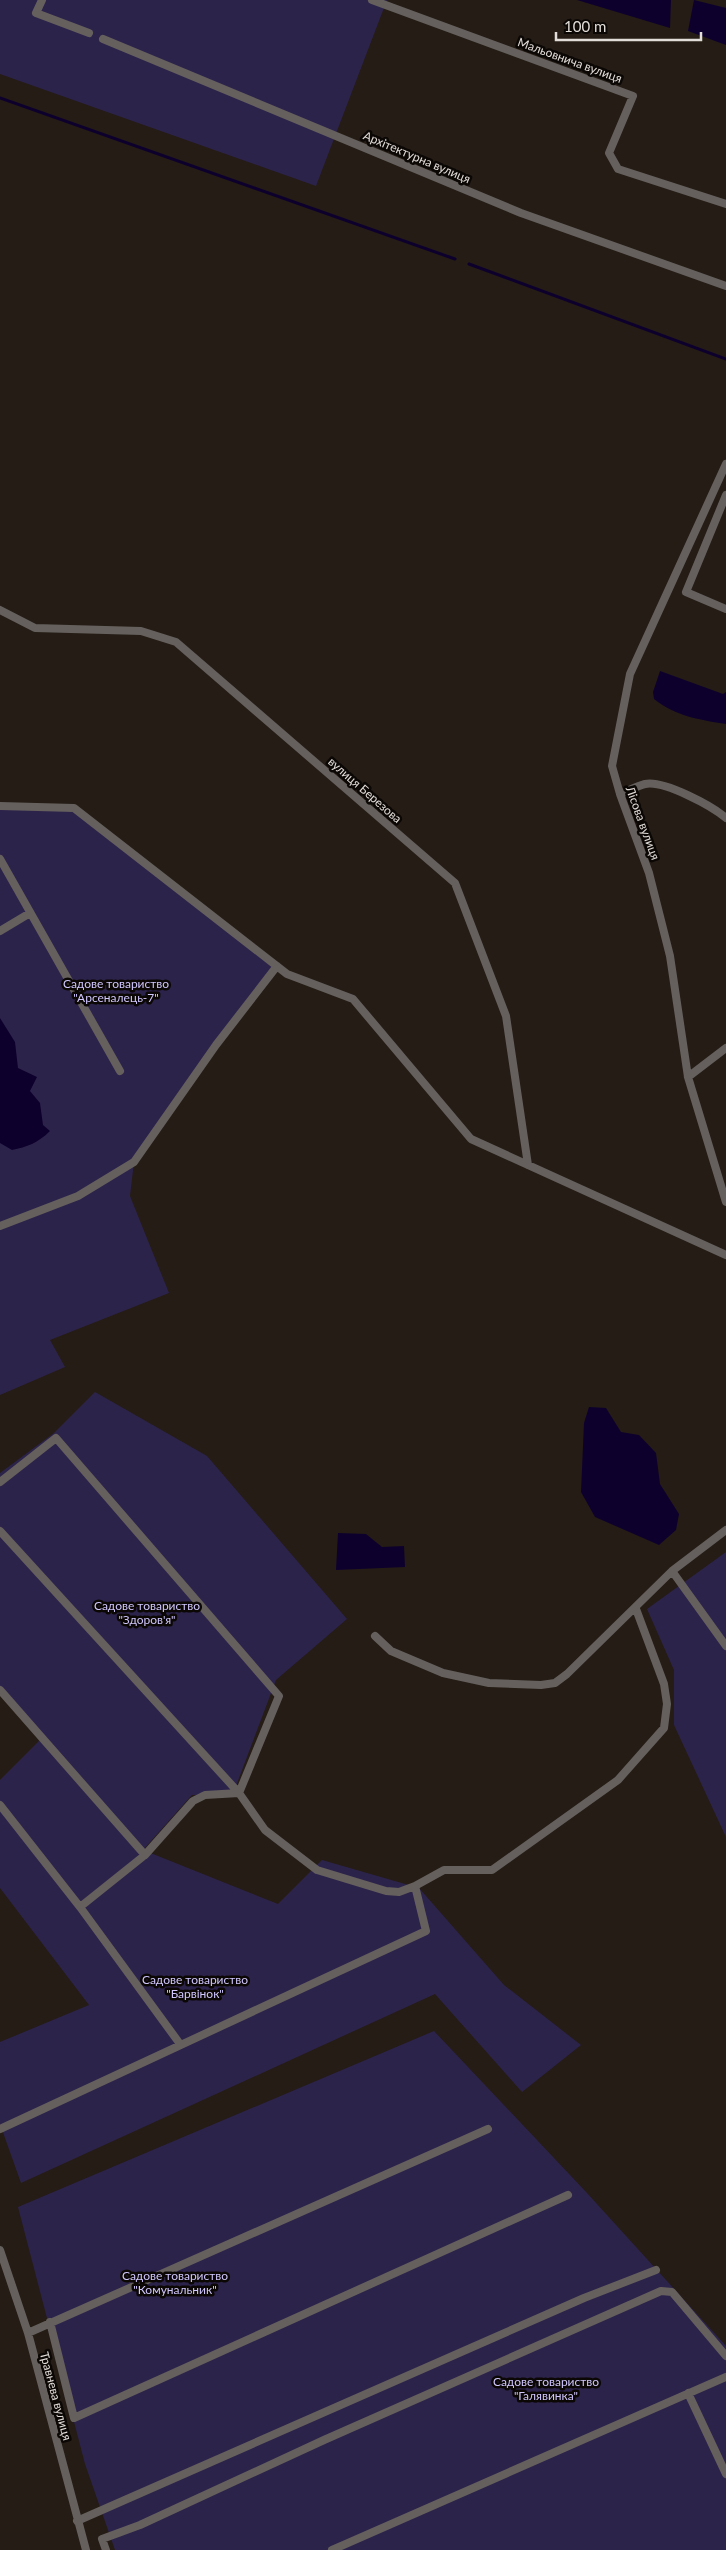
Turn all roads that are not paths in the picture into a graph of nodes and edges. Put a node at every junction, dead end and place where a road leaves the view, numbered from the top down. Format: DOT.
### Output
graph roads {
  1 [pos="42,0"];
  2 [pos="372,0"];
  3 [pos="89,33"];
  4 [pos="103,39"];
  5 [pos="726,204"];
  6 [pos="726,286"];
  7 [pos="726,464"];
  8 [pos="726,495"];
  9 [pos="726,609"];
  10 [pos="0,610"];
  11 [pos="620,794"];
  12 [pos="0,806"];
  13 [pos="726,818"];
  14 [pos="0,859"];
  15 [pos="30,913"];
  16 [pos="0,931"];
  17 [pos="277,966"];
  18 [pos="726,1048"];
  19 [pos="120,1071"];
  20 [pos="688,1077"];
  21 [pos="528,1165"];
  22 [pos="726,1202"];
  23 [pos="0,1226"];
  24 [pos="726,1255"];
  25 [pos="0,1482"];
  26 [pos="726,1530"];
  27 [pos="0,1531"];
  28 [pos="672,1571"];
  29 [pos="636,1609"];
  30 [pos="376,1636"];
  31 [pos="726,1646"];
  32 [pos="0,1690"];
  33 [pos="239,1793"];
  34 [pos="0,1805"];
  35 [pos="145,1855"];
  36 [pos="415,1886"];
  37 [pos="80,1907"];
  38 [pos="180,2044"];
  39 [pos="488,2129"];
  40 [pos="0,2130"];
  41 [pos="568,2195"];
  42 [pos="0,2250"];
  43 [pos="656,2270"];
  44 [pos="50,2322"];
  45 [pos="28,2333"];
  46 [pos="726,2356"];
  47 [pos="726,2377"];
  48 [pos="688,2393"];
  49 [pos="726,2474"];
  50 [pos="77,2521"];
  51 [pos="86,2550"];
  52 [pos="106,2550"];
  53 [pos="332,2550"];
  1 -- 3 [label="street"];
  2 -- 5 [label="street, Мальовнича вулиця"];
  4 -- 6 [label="street, Архітектурна вулиця"];
  7 -- 11 [label="street, Лісова вулиця"];
  8 -- 9 [label="street"];
  10 -- 21 [label="street, вулиця Березова"];
  11 -- 13 [label="street"];
  11 -- 20 [label="street, Лісова вулиця"];
  12 -- 17 [label="street"];
  14 -- 15 [label="street"];
  15 -- 16 [label="street"];
  15 -- 19 [label="street"];
  17 -- 21 [label="street"];
  17 -- 23 [label="street"];
  18 -- 20 [label="street"];
  20 -- 22 [label="street, Лісова вулиця"];
  21 -- 24 [label="street"];
  25 -- 33 [label="street"];
  26 -- 28 [label="street"];
  27 -- 33 [label="street"];
  28 -- 29 [label="street"];
  28 -- 31 [label="street"];
  29 -- 30 [label="street"];
  29 -- 36 [label="street"];
  32 -- 35 [label="street"];
  33 -- 35 [label="street"];
  33 -- 36 [label="street"];
  34 -- 37 [label="street"];
  35 -- 37 [label="street"];
  36 -- 38 [label="street"];
  37 -- 38 [label="street"];
  38 -- 40 [label="street"];
  39 -- 44 [label="street"];
  41 -- 44 [label="street"];
  42 -- 45 [label="street, Травнева вулиця"];
  43 -- 50 [label="street"];
  44 -- 45 [label="street"];
  45 -- 50 [label="street, Травнева вулиця"];
  46 -- 52 [label="street"];
  47 -- 48 [label="street"];
  48 -- 49 [label="street"];
  48 -- 53 [label="street"];
  50 -- 51 [label="street, Травнева вулиця"];
}
